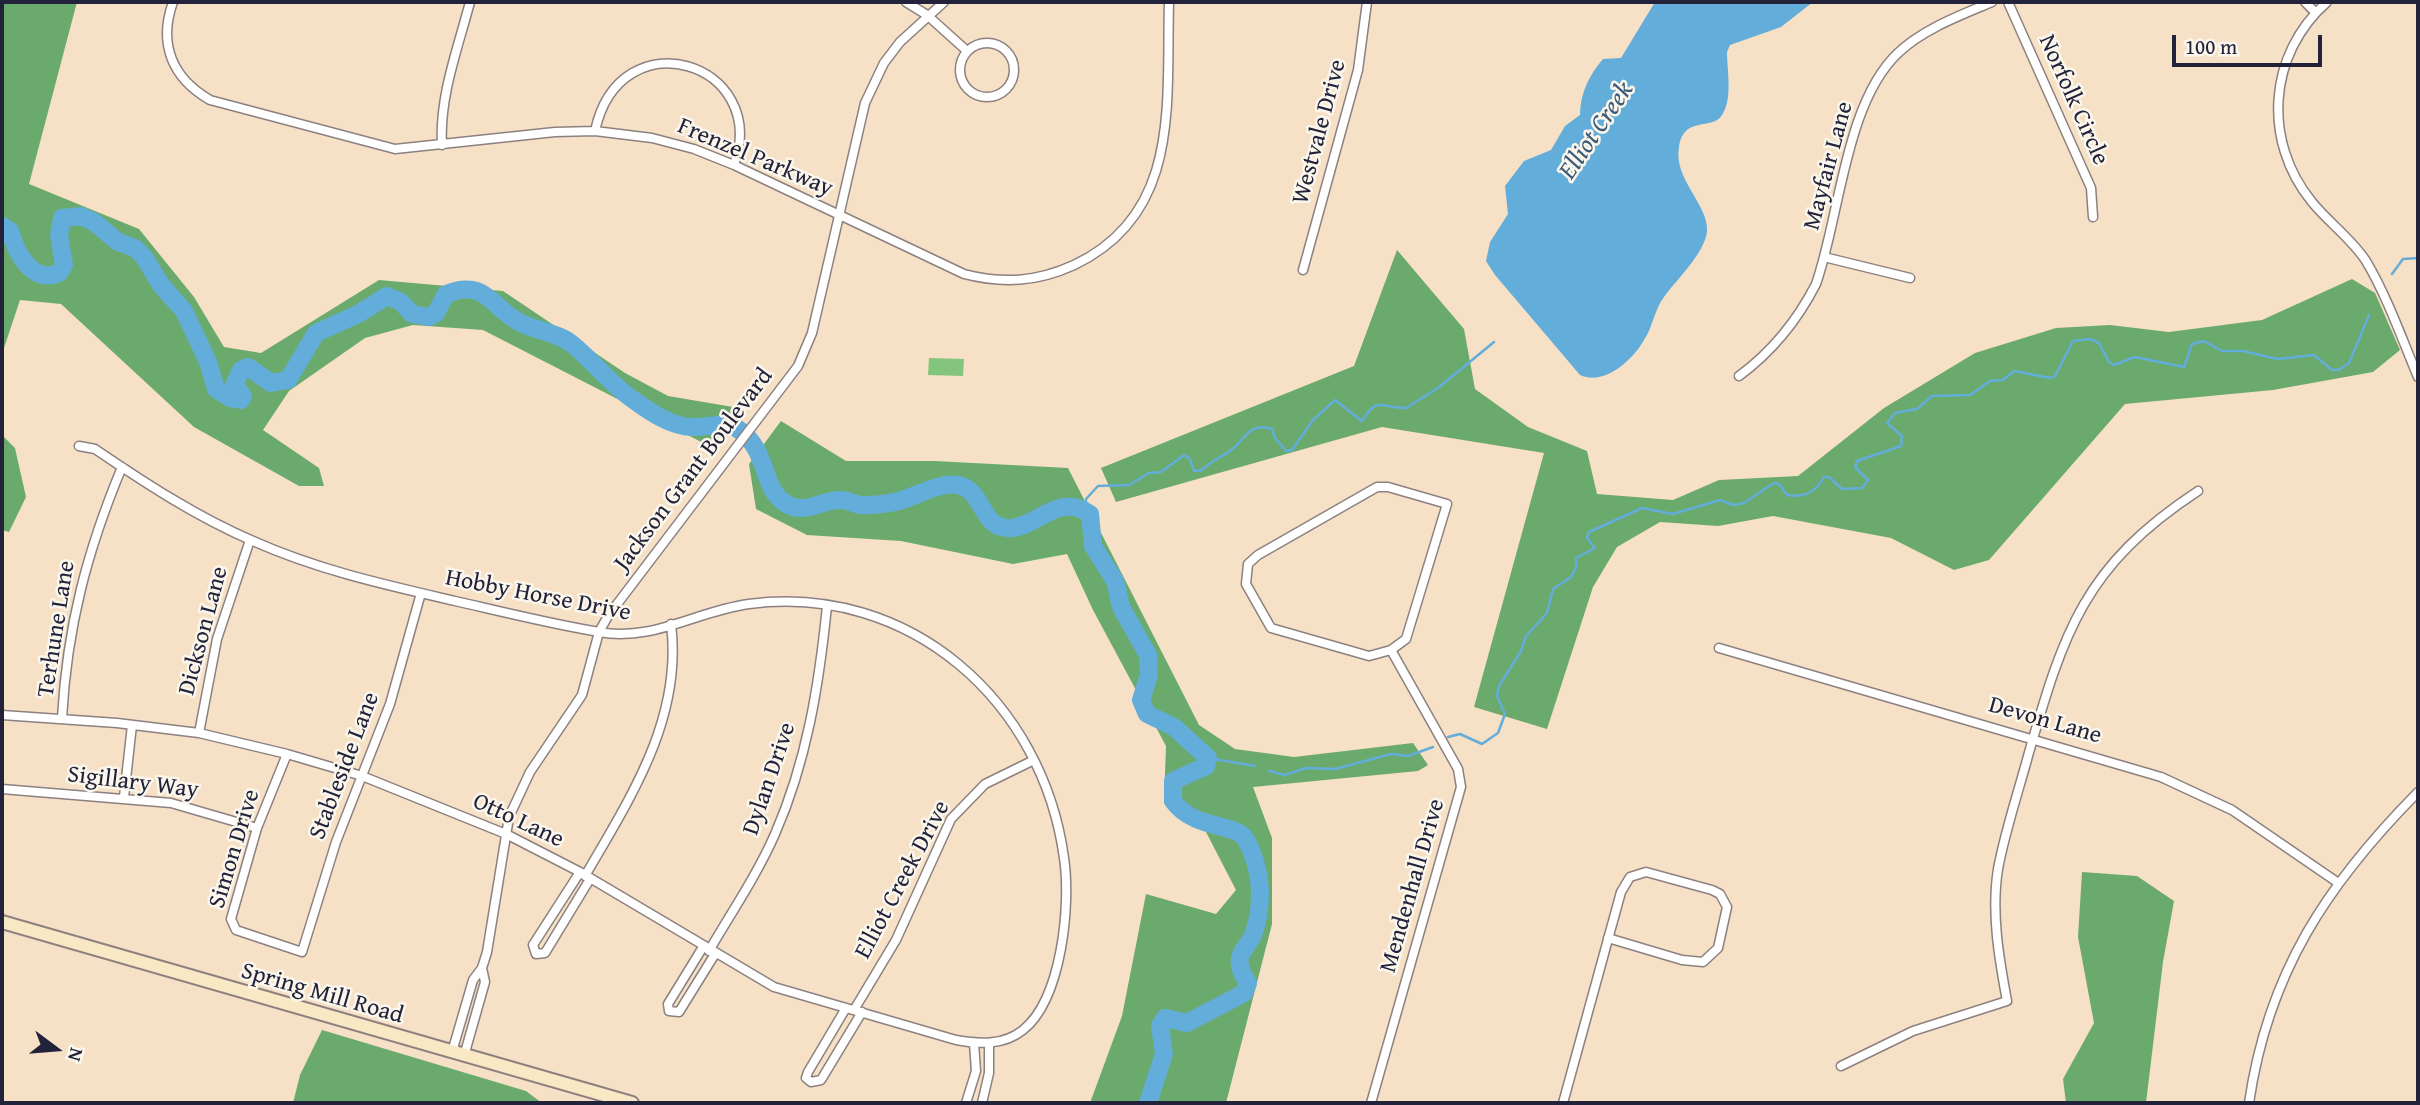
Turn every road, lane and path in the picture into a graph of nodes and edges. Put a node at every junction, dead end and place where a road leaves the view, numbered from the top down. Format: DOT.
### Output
graph roads {
  1 [pos="173,2"];
  2 [pos="470,2"];
  3 [pos="906,2"];
  4 [pos="944,2"];
  5 [pos="1169,2"];
  6 [pos="1367,2"];
  7 [pos="1992,2"];
  8 [pos="2008,2"];
  9 [pos="2305,2"];
  10 [pos="2327,2"];
  11 [pos="2315,12"];
  12 [pos="927,15"];
  13 [pos="967,51"];
  14 [pos="595,131"];
  15 [pos="442,145"];
  16 [pos="734,165"];
  17 [pos="837,214"];
  18 [pos="2093,217"];
  19 [pos="1824,257"];
  20 [pos="1303,270"];
  21 [pos="1910,278"];
  22 [pos="1740,376"];
  23 [pos="2418,377"];
  24 [pos="79,446"];
  25 [pos="122,467"];
  26 [pos="2198,491"];
  27 [pos="250,540"];
  28 [pos="421,593"];
  29 [pos="827,606"];
  30 [pos="671,624"];
  31 [pos="599,632"];
  32 [pos="1719,648"];
  33 [pos="1391,650"];
  34 [pos="2,715"];
  35 [pos="62,719"];
  36 [pos="132,725"];
  37 [pos="199,733"];
  38 [pos="2033,738"];
  39 [pos="287,754"];
  40 [pos="1034,760"];
  41 [pos="362,776"];
  42 [pos="2,789"];
  43 [pos="2418,792"];
  44 [pos="124,797"];
  45 [pos="257,828"];
  46 [pos="506,834"];
  47 [pos="585,876"];
  48 [pos="2337,882"];
  49 [pos="2,922"];
  50 [pos="1608,938"];
  51 [pos="709,951"];
  52 [pos="302,952"];
  53 [pos="482,968"];
  54 [pos="854,1010"];
  55 [pos="974,1044"];
  56 [pos="989,1044"];
  57 [pos="458,1054"];
  58 [pos="1841,1066"];
  59 [pos="626,1102"];
  60 [pos="967,1103"];
  61 [pos="982,1103"];
  62 [pos="1371,1103"];
  63 [pos="1563,1103"];
  64 [pos="2249,1103"];
  1 -- 15 [label="street, Frenzel Parkway"];
  2 -- 15 [label="street"];
  3 -- 12 [label="street"];
  4 -- 12 [label="street, Jackson Grant Boulevard"];
  5 -- 17 [label="street, Frenzel Parkway"];
  6 -- 20 [label="street, Westvale Drive"];
  7 -- 19 [label="street, Mayfair Lane"];
  8 -- 18 [label="street, Norfolk Circle"];
  9 -- 11 [label="street"];
  10 -- 11 [label="street"];
  11 -- 23 [label="street"];
  12 -- 13 [label="street"];
  12 -- 17 [label="street, Jackson Grant Boulevard"];
  13 -- 13 [label="street"];
  14 -- 15 [label="street, Frenzel Parkway"];
  14 -- 16 [label="street, Frenzel Parkway"];
  14 -- 16 [label="street"];
  16 -- 17 [label="street, Frenzel Parkway"];
  17 -- 31 [label="street, Jackson Grant Boulevard"];
  19 -- 21 [label="street"];
  19 -- 22 [label="street, Mayfair Lane"];
  24 -- 25 [label="street, Hobby Horse Drive"];
  25 -- 27 [label="street, Hobby Horse Drive"];
  25 -- 35 [label="street, Terhune Lane"];
  26 -- 38 [label="street"];
  27 -- 28 [label="street, Hobby Horse Drive"];
  27 -- 37 [label="street, Dickson Lane"];
  28 -- 31 [label="street, Hobby Horse Drive"];
  28 -- 41 [label="street, Stableside Lane"];
  29 -- 30 [label="street, Hobby Horse Drive"];
  29 -- 40 [label="street, Hobby Horse Drive"];
  29 -- 51 [label="street, Dylan Drive"];
  30 -- 31 [label="street, Hobby Horse Drive"];
  30 -- 47 [label="street"];
  31 -- 46 [label="street, Jackson Grant Boulevard"];
  32 -- 38 [label="street, Devon Lane"];
  33 -- 33 [label="street"];
  33 -- 62 [label="street, Mendenhall Drive"];
  34 -- 35 [label="street, Otto Lane"];
  35 -- 36 [label="street, Otto Lane"];
  36 -- 37 [label="street, Otto Lane"];
  36 -- 44 [label="street"];
  37 -- 39 [label="street, Otto Lane"];
  38 -- 48 [label="street, Devon Lane"];
  38 -- 58 [label="street"];
  39 -- 41 [label="street, Otto Lane"];
  39 -- 45 [label="street, Simon Drive"];
  40 -- 54 [label="street, Elliot Creek Drive"];
  40 -- 56 [label="street, Hobby Horse Drive"];
  41 -- 46 [label="street, Otto Lane"];
  41 -- 52 [label="street, Stableside Lane"];
  42 -- 44 [label="street, Sigillary Way"];
  43 -- 48 [label="street"];
  44 -- 45 [label="street, Sigillary Way"];
  45 -- 52 [label="street, Simon Drive"];
  46 -- 47 [label="street, Otto Lane"];
  46 -- 53 [label="street, Jackson Grant Boulevard"];
  47 -- 47 [label="street"];
  47 -- 51 [label="street, Otto Lane"];
  48 -- 64 [label="street"];
  49 -- 57 [label="street, Spring Mill Road"];
  50 -- 50 [label="street"];
  50 -- 63 [label="street"];
  51 -- 51 [label="street, Dylan Drive"];
  51 -- 54 [label="street, Otto Lane"];
  53 -- 57 [label="street, Jackson Grant Boulevard"];
  53 -- 57 [label="street, Jackson Grant Boulevard"];
  54 -- 54 [label="street, Elliot Creek Drive"];
  54 -- 55 [label="street, Otto Lane"];
  55 -- 56 [label="street, Otto Lane"];
  55 -- 60 [label="street"];
  56 -- 61 [label="street"];
  57 -- 59 [label="street, Spring Mill Road"];
}
